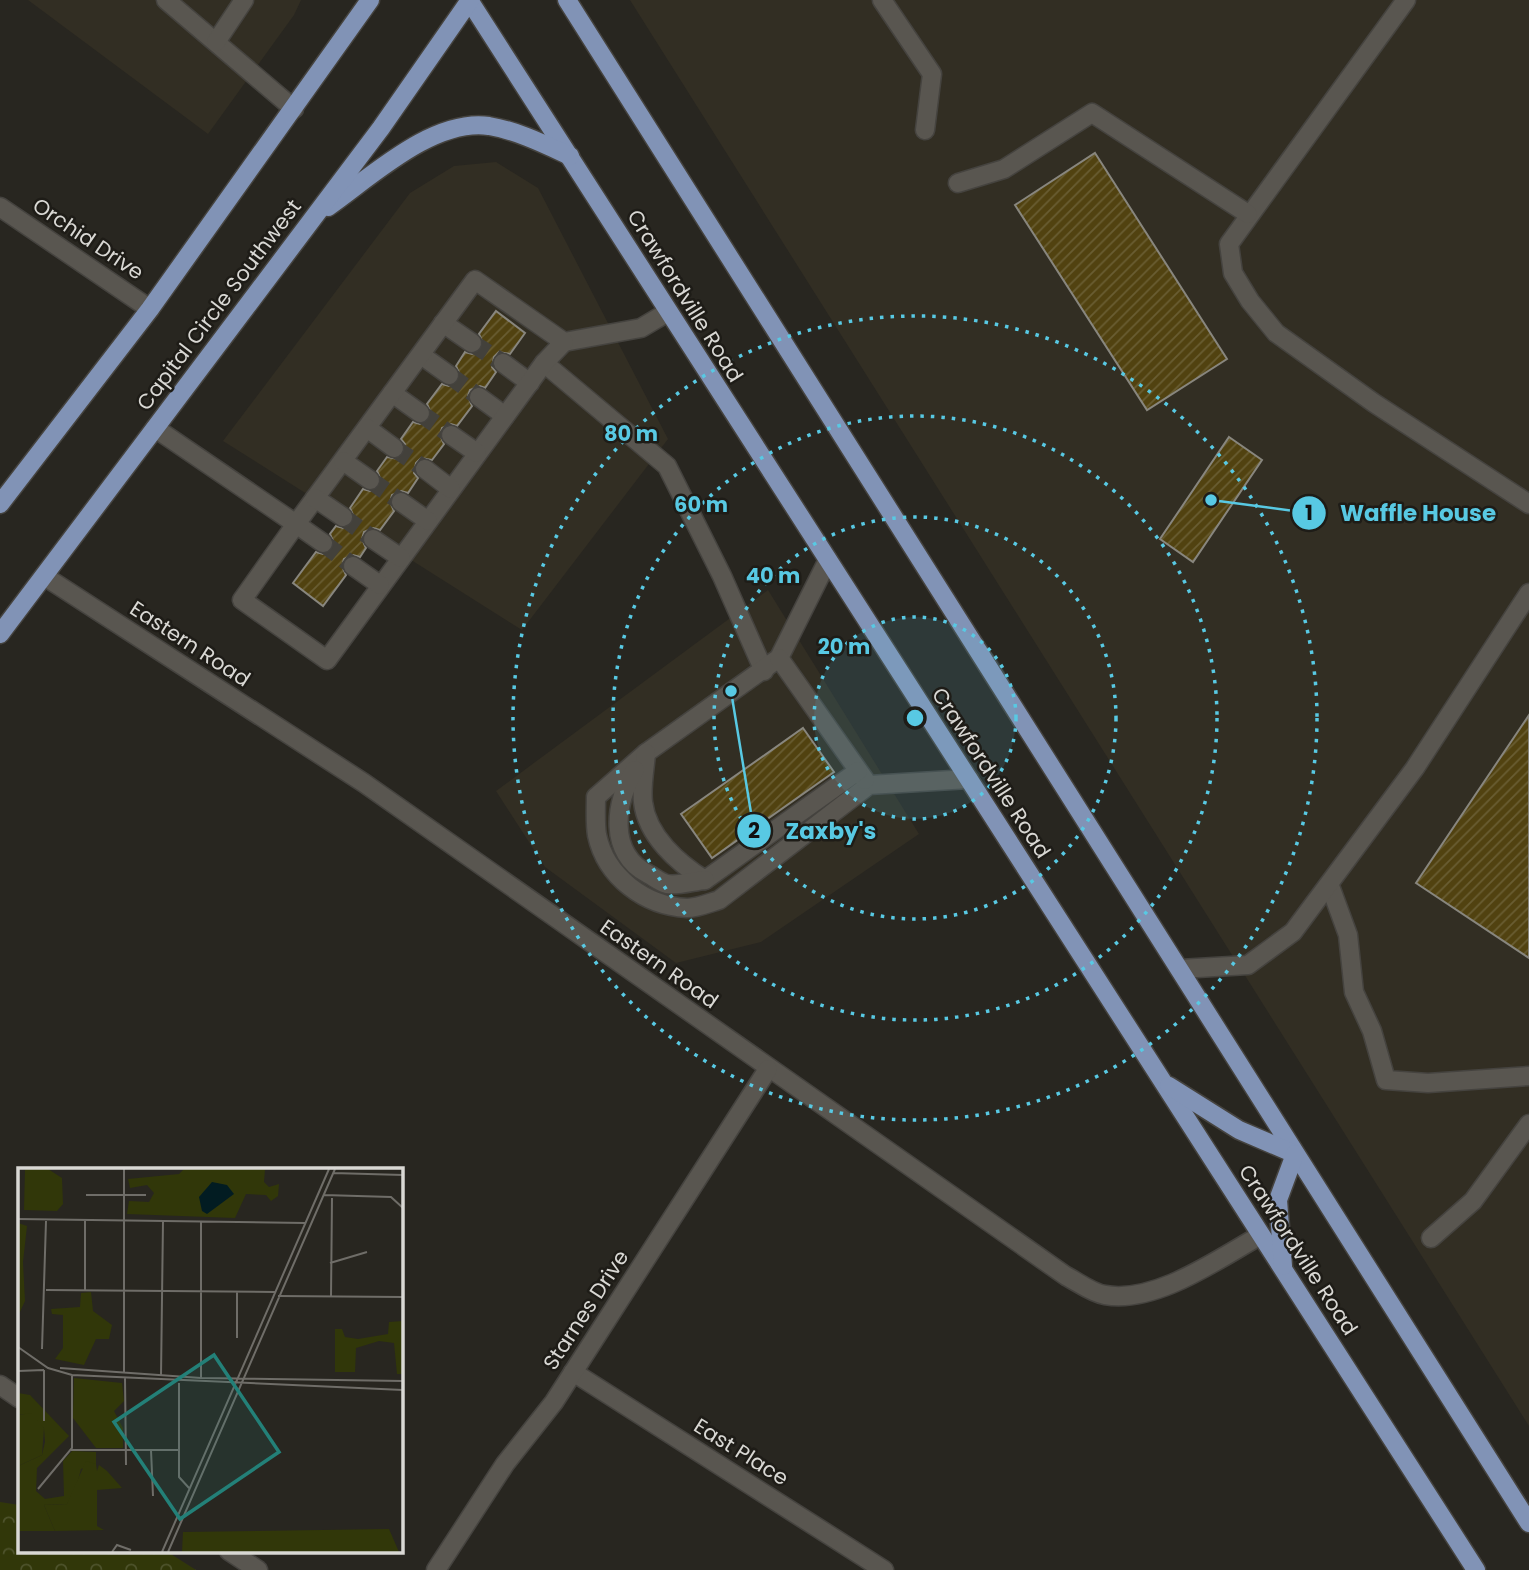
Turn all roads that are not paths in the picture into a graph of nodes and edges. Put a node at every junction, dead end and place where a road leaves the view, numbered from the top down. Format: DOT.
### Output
graph roads {
  1 [pos="166,0"];
  2 [pos="244,0"];
  3 [pos="370,0"];
  4 [pos="469,0"];
  5 [pos="567,0"];
  6 [pos="882,0"];
  7 [pos="1406,0"];
  8 [pos="216,42"];
  9 [pos="294,110"];
  10 [pos="925,130"];
  11 [pos="570,156"];
  12 [pos="958,183"];
  13 [pos="0,207"];
  14 [pos="1248,214"];
  15 [pos="314,217"];
  16 [pos="150,309"];
  17 [pos="668,312"];
  18 [pos="443,323"];
  19 [pos="564,342"];
  20 [pos="472,343"];
  21 [pos="421,355"];
  22 [pos="503,363"];
  23 [pos="544,363"];
  24 [pos="449,375"];
  25 [pos="530,383"];
  26 [pos="392,393"];
  27 [pos="478,397"];
  28 [pos="421,413"];
  29 [pos="505,416"];
  30 [pos="155,428"];
  31 [pos="367,428"];
  32 [pos="451,435"];
  33 [pos="394,448"];
  34 [pos="477,453"];
  35 [pos="342,461"];
  36 [pos="425,469"];
  37 [pos="370,480"];
  38 [pos="451,489"];
  39 [pos="316,498"];
  40 [pos="401,502"];
  41 [pos="0,504"];
  42 [pos="1529,504"];
  43 [pos="343,517"];
  44 [pos="428,521"];
  45 [pos="296,524"];
  46 [pos="373,539"];
  47 [pos="323,543"];
  48 [pos="401,558"];
  49 [pos="828,560"];
  50 [pos="353,566"];
  51 [pos="44,576"];
  52 [pos="380,585"];
  53 [pos="1529,593"];
  54 [pos="0,634"];
  55 [pos="779,659"];
  56 [pos="764,671"];
  57 [pos="646,753"];
  58 [pos="864,778"];
  59 [pos="969,779"];
  60 [pos="705,880"];
  61 [pos="1330,886"];
  62 [pos="1180,969"];
  63 [pos="768,1069"];
  64 [pos="1529,1076"];
  65 [pos="1163,1082"];
  66 [pos="1529,1124"];
  67 [pos="1295,1154"];
  68 [pos="1261,1235"];
  69 [pos="1432,1238"];
  70 [pos="1284,1270"];
  71 [pos="573,1373"];
  72 [pos="0,1385"];
  73 [pos="18,1397"];
  74 [pos="1529,1523"];
  75 [pos="231,1552"];
  76 [pos="258,1570"];
  77 [pos="436,1570"];
  78 [pos="884,1570"];
  79 [pos="1476,1570"];
  1 -- 8 [label="street"];
  2 -- 8 [label="street"];
  3 -- 9 [label="main road"];
  4 -- 11 [label="main road, Crawfordville Road"];
  4 -- 15 [label="main road, Capital Circle Southwest"];
  5 -- 62 [label="main road"];
  6 -- 10 [label="street"];
  7 -- 14 [label="street"];
  8 -- 9 [label="street"];
  9 -- 16 [label="main road"];
  11 -- 15 [label="main road"];
  11 -- 17 [label="main road, Crawfordville Road"];
  12 -- 14 [label="street"];
  13 -- 16 [label="street, Orchid Drive"];
  14 -- 42 [label="street"];
  15 -- 30 [label="main road, Capital Circle Southwest"];
  16 -- 41 [label="main road"];
  17 -- 19 [label="street"];
  17 -- 49 [label="main road, Crawfordville Road"];
  18 -- 19 [label="street"];
  18 -- 20 [label="street"];
  18 -- 21 [label="street"];
  19 -- 23 [label="street"];
  21 -- 24 [label="street"];
  21 -- 26 [label="street"];
  22 -- 25 [label="street"];
  23 -- 25 [label="street"];
  23 -- 56 [label="street"];
  25 -- 29 [label="street"];
  26 -- 28 [label="street"];
  26 -- 31 [label="street"];
  27 -- 29 [label="street"];
  29 -- 34 [label="street"];
  30 -- 45 [label="street"];
  30 -- 51 [label="main road, Capital Circle Southwest"];
  31 -- 33 [label="street"];
  31 -- 35 [label="street"];
  32 -- 34 [label="street"];
  34 -- 38 [label="street"];
  35 -- 37 [label="street"];
  35 -- 39 [label="street"];
  36 -- 38 [label="street"];
  38 -- 44 [label="street"];
  39 -- 43 [label="street"];
  39 -- 45 [label="street"];
  40 -- 44 [label="street"];
  44 -- 48 [label="street"];
  45 -- 47 [label="street"];
  45 -- 52 [label="street"];
  46 -- 48 [label="street"];
  48 -- 52 [label="street"];
  49 -- 55 [label="street"];
  49 -- 59 [label="main road, Crawfordville Road"];
  50 -- 52 [label="street"];
  51 -- 54 [label="main road, Capital Circle Southwest"];
  51 -- 63 [label="street, Eastern Road"];
  53 -- 61 [label="street"];
  55 -- 56 [label="street"];
  55 -- 58 [label="street"];
  56 -- 57 [label="street"];
  57 -- 58 [label="street"];
  57 -- 60 [label="street"];
  57 -- 60 [label="street"];
  58 -- 59 [label="street"];
  58 -- 60 [label="street"];
  59 -- 65 [label="main road, Crawfordville Road"];
  61 -- 62 [label="street"];
  61 -- 64 [label="street"];
  62 -- 67 [label="main road"];
  63 -- 68 [label="street, Eastern Road"];
  63 -- 71 [label="street, Starnes Drive"];
  65 -- 67 [label="main road"];
  65 -- 68 [label="main road, Crawfordville Road"];
  66 -- 69 [label="street"];
  67 -- 70 [label="main road"];
  67 -- 74 [label="main road"];
  68 -- 70 [label="main road, Crawfordville Road"];
  70 -- 79 [label="main road, Crawfordville Road"];
  71 -- 77 [label="street, Starnes Drive"];
  71 -- 78 [label="street, East Place"];
  72 -- 73 [label="street"];
  75 -- 76 [label="street"];
}
